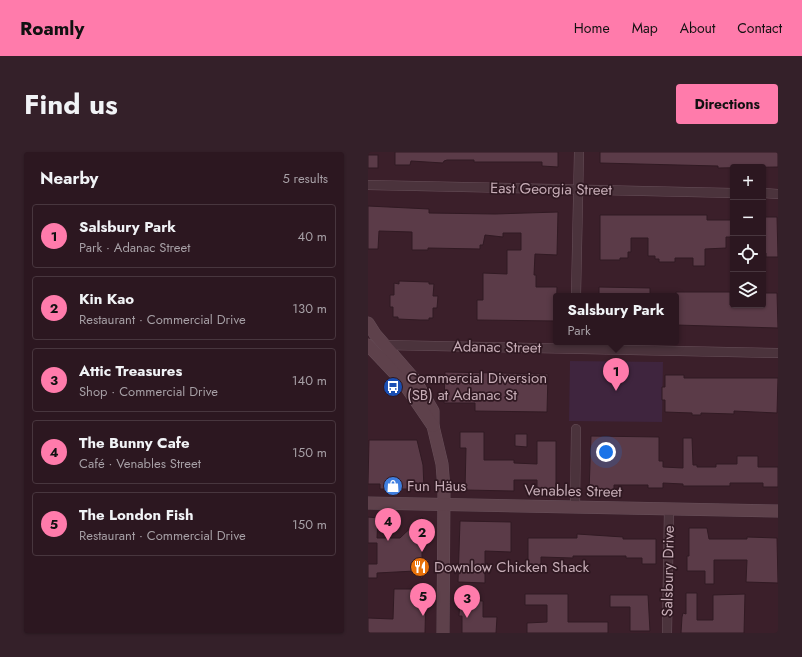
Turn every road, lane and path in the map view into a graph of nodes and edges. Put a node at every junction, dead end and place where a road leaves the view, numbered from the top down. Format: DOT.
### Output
graph roads {
  1 [pos="578,152"];
  2 [pos="368,186"];
  3 [pos="578,189"];
  4 [pos="730,193"];
  5 [pos="766,193"];
  6 [pos="778,194"];
  7 [pos="576,293"];
  8 [pos="368,323"];
  9 [pos="384,345"];
  10 [pos="576,345"];
  11 [pos="369,347"];
  12 [pos="778,352"];
  13 [pos="433,426"];
  14 [pos="576,429"];
  15 [pos="368,503"];
  16 [pos="444,505"];
  17 [pos="575,508"];
  18 [pos="669,509"];
  19 [pos="778,511"];
  20 [pos="442,633"];
  21 [pos="667,633"];
  1 -- 3 [label="street"];
  2 -- 3 [label="street, East Georgia Street"];
  3 -- 4 [label="street, East Georgia Street"];
  3 -- 7 [label="street"];
  5 -- 6 [label="street"];
  8 -- 9 [label="street"];
  9 -- 10 [label="street, Adanac Street"];
  9 -- 13 [label="street"];
  10 -- 12 [label="street, Adanac Street"];
  11 -- 13 [label="street"];
  13 -- 16 [label="street"];
  14 -- 17 [label="street"];
  15 -- 16 [label="street, Venables Street"];
  16 -- 17 [label="street, Venables Street"];
  16 -- 20 [label="street"];
  17 -- 18 [label="street, Venables Street"];
  18 -- 19 [label="street, Venables Street"];
  18 -- 21 [label="street, Salsbury Drive"];
}
